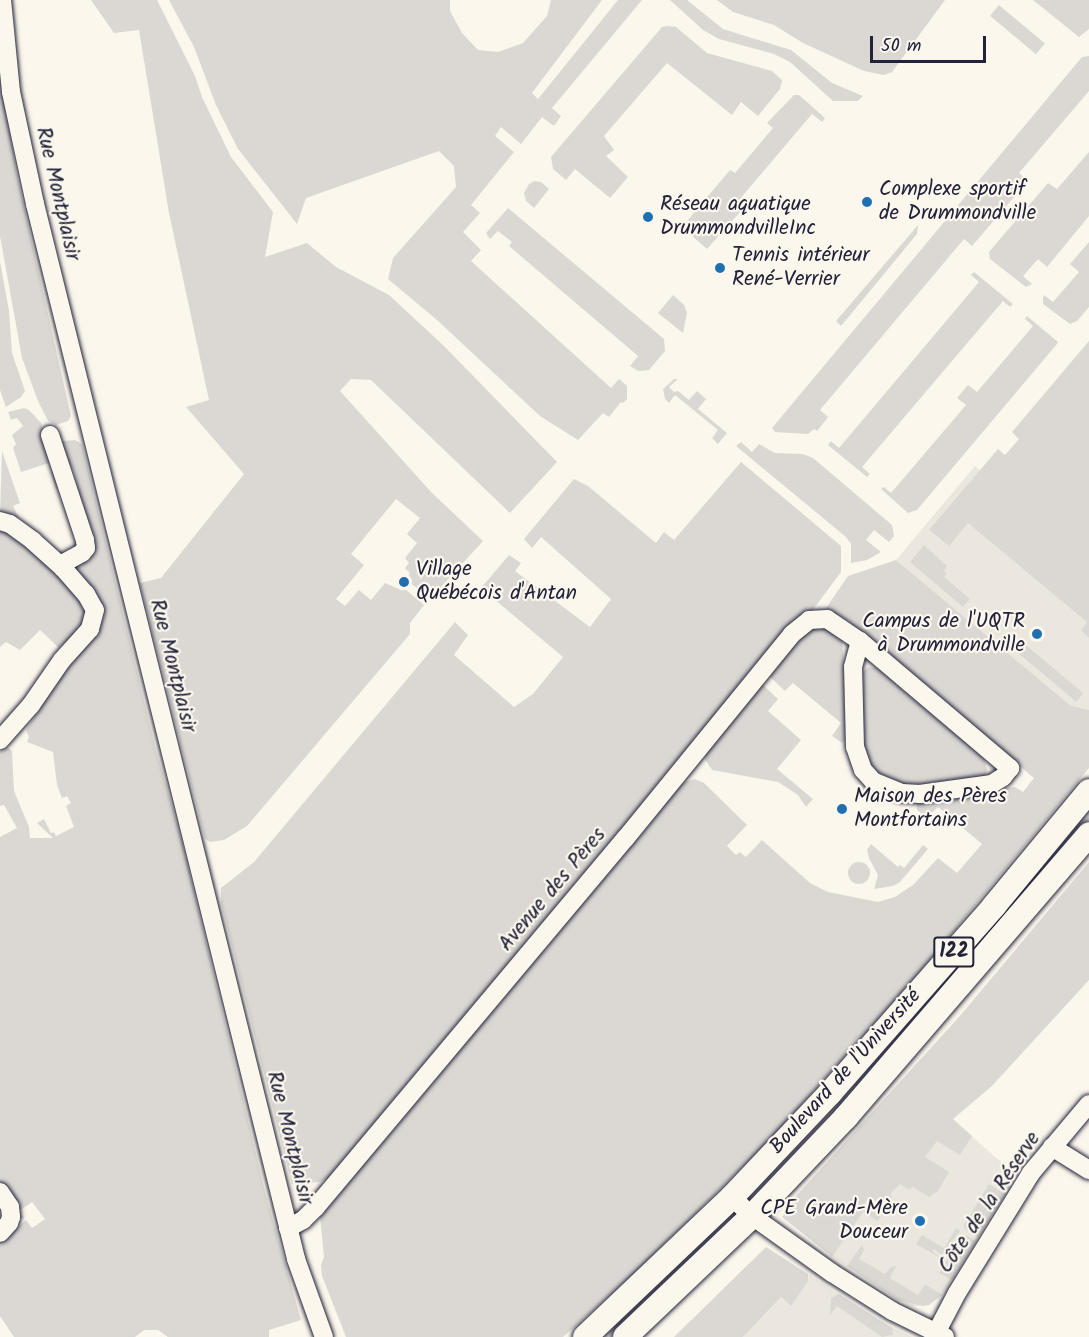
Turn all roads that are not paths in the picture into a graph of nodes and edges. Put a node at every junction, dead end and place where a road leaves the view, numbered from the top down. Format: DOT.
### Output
graph roads {
  1 [pos="2,0"];
  2 [pos="50,435"];
  3 [pos="0,521"];
  4 [pos="63,568"];
  5 [pos="860,641"];
  6 [pos="3,730"];
  7 [pos="1089,791"];
  8 [pos="1089,834"];
  9 [pos="1089,1104"];
  10 [pos="1052,1147"];
  11 [pos="1089,1170"];
  12 [pos="0,1192"];
  13 [pos="732,1197"];
  14 [pos="752,1216"];
  15 [pos="288,1228"];
  16 [pos="0,1233"];
  17 [pos="940,1335"];
  18 [pos="324,1337"];
  19 [pos="585,1337"];
  20 [pos="625,1337"];
  1 -- 15 [label="street, Rue Montplaisir"];
  2 -- 4 [label="street"];
  3 -- 4 [label="street"];
  4 -- 6 [label="street"];
  5 -- 5 [label="street, Avenue des Pères"];
  5 -- 15 [label="street, Avenue des Pères"];
  7 -- 13 [label="main road, Boulevard de l'Université / 122"];
  8 -- 14 [label="main road, Boulevard de l'Université"];
  9 -- 10 [label="street, Côte de la Réserve"];
  10 -- 11 [label="street"];
  10 -- 17 [label="street, Côte de la Réserve"];
  12 -- 16 [label="street"];
  13 -- 14 [label="street"];
  13 -- 19 [label="main road, Boulevard de l'Université / 122"];
  14 -- 17 [label="street"];
  14 -- 20 [label="main road, Boulevard de l'Université"];
  15 -- 18 [label="street, Rue Montplaisir"];
}
